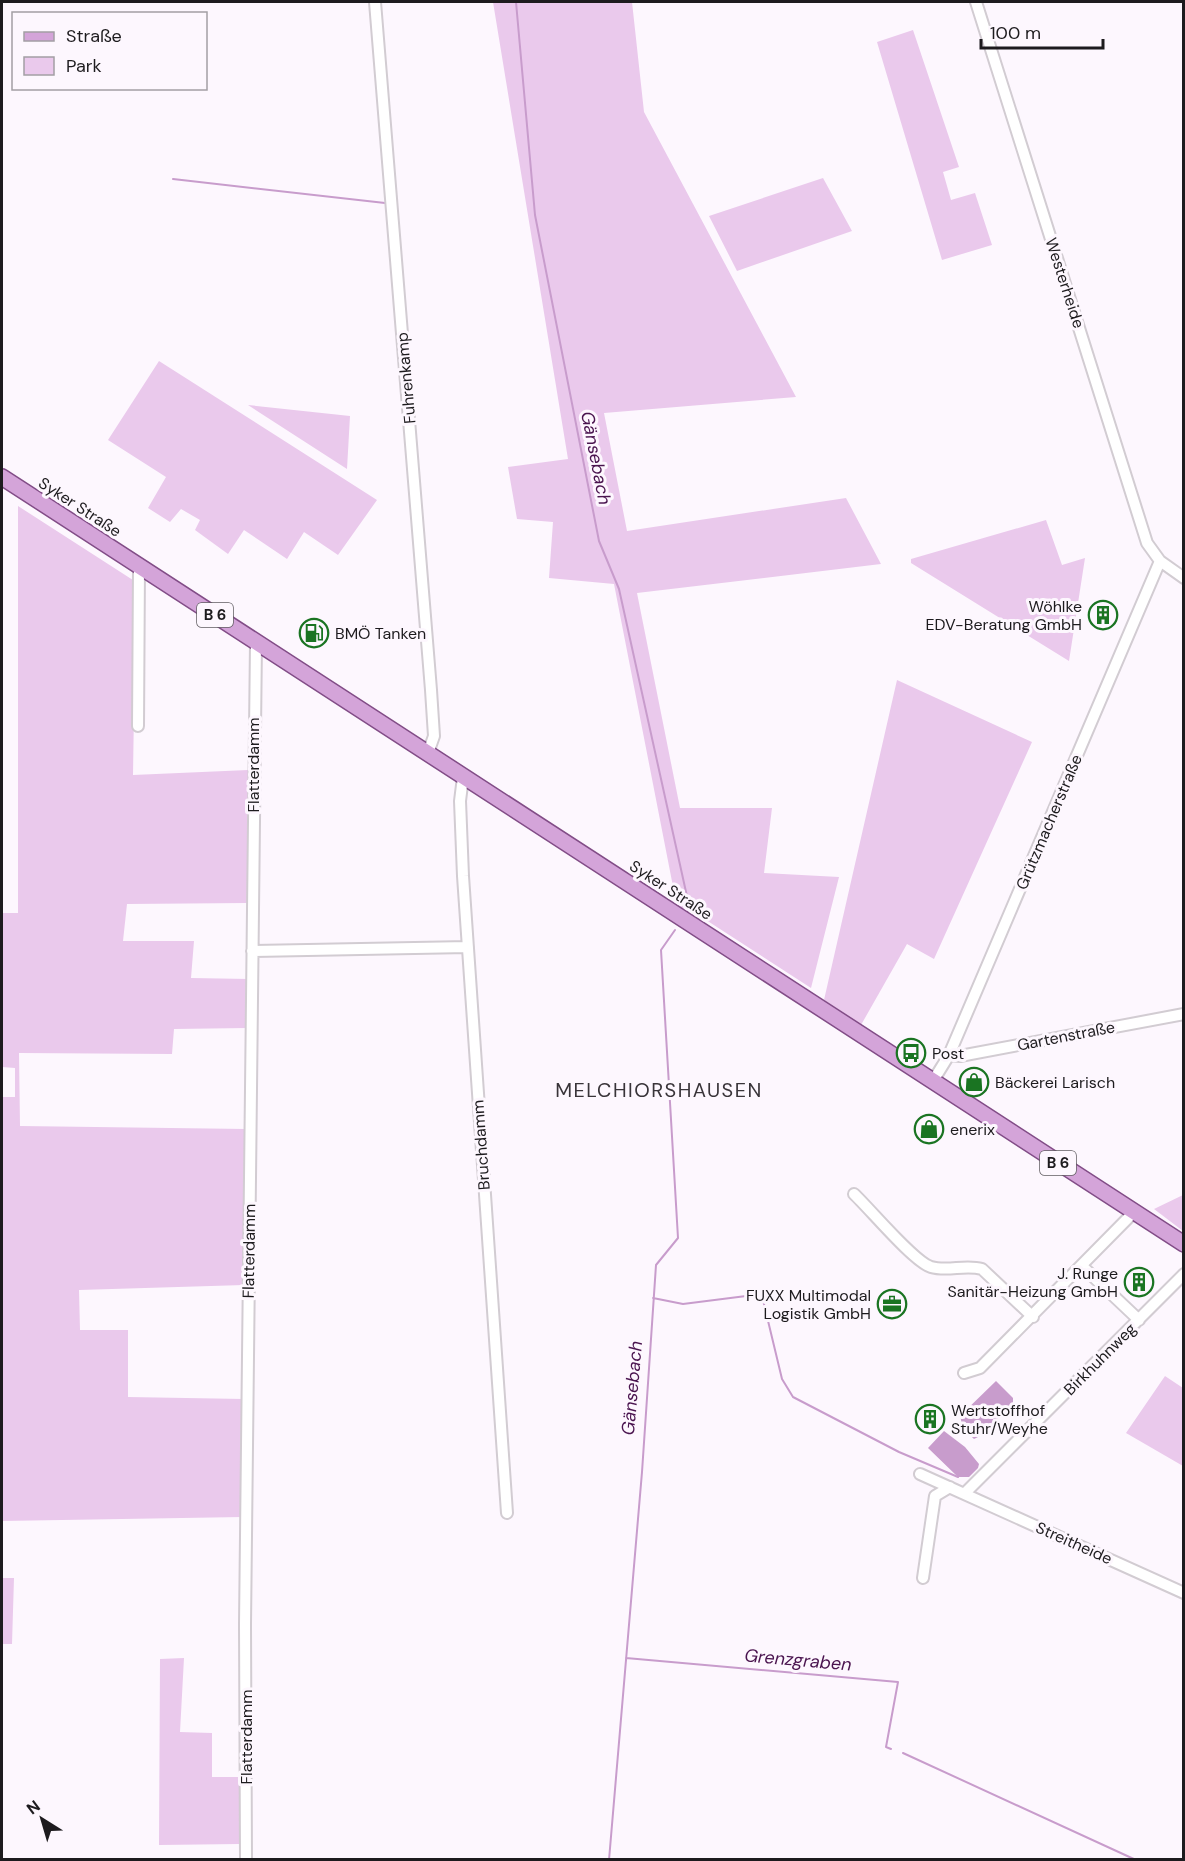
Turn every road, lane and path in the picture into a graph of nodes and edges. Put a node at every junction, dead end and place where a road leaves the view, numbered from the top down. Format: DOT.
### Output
graph roads {
  1 [pos="375,2"];
  2 [pos="976,2"];
  3 [pos="2,477"];
  4 [pos="1160,561"];
  5 [pos="139,566"];
  6 [pos="1184,578"];
  7 [pos="256,642"];
  8 [pos="138,726"];
  9 [pos="428,753"];
  10 [pos="463,777"];
  11 [pos="468,947"];
  12 [pos="252,951"];
  13 [pos="1184,1014"];
  14 [pos="949,1055"];
  15 [pos="933,1082"];
  16 [pos="854,1194"];
  17 [pos="1134,1212"];
  18 [pos="1184,1244"];
  19 [pos="1083,1267"];
  20 [pos="1184,1274"];
  21 [pos="1033,1317"];
  22 [pos="1139,1320"];
  23 [pos="964,1373"];
  24 [pos="920,1474"];
  25 [pos="950,1487"];
  26 [pos="965,1493"];
  27 [pos="507,1513"];
  28 [pos="923,1578"];
  29 [pos="1184,1593"];
  30 [pos="246,1860"];
  1 -- 9 [label="street, Fuhrenkamp"];
  2 -- 4 [label="street, Westerheide"];
  3 -- 5 [label="main road, Syker Straße / B 6"];
  4 -- 6 [label="street"];
  4 -- 14 [label="street, Grützmacherstraße"];
  5 -- 7 [label="main road, Syker Straße / B 6"];
  5 -- 8 [label="street"];
  7 -- 9 [label="main road, Syker Straße / B 6"];
  7 -- 12 [label="street, Flatterdamm"];
  9 -- 10 [label="main road, Syker Straße / B 6"];
  10 -- 11 [label="street, Bruchdamm"];
  10 -- 15 [label="main road, Syker Straße / B 6"];
  11 -- 12 [label="street"];
  11 -- 27 [label="street, Bruchdamm"];
  12 -- 30 [label="street, Flatterdamm"];
  13 -- 14 [label="street, Gartenstraße"];
  14 -- 15 [label="street, Grützmacherstraße"];
  15 -- 17 [label="main road, Syker Straße / B 6"];
  16 -- 21 [label="street"];
  17 -- 18 [label="main road, Syker Straße / B 6"];
  17 -- 19 [label="street"];
  19 -- 21 [label="street"];
  19 -- 22 [label="street"];
  20 -- 22 [label="street, Birkhuhnweg"];
  21 -- 23 [label="street"];
  22 -- 26 [label="street, Birkhuhnweg"];
  24 -- 25 [label="street, Streitheide"];
  25 -- 26 [label="street, Streitheide"];
  25 -- 28 [label="street"];
  26 -- 29 [label="street, Streitheide"];
}
